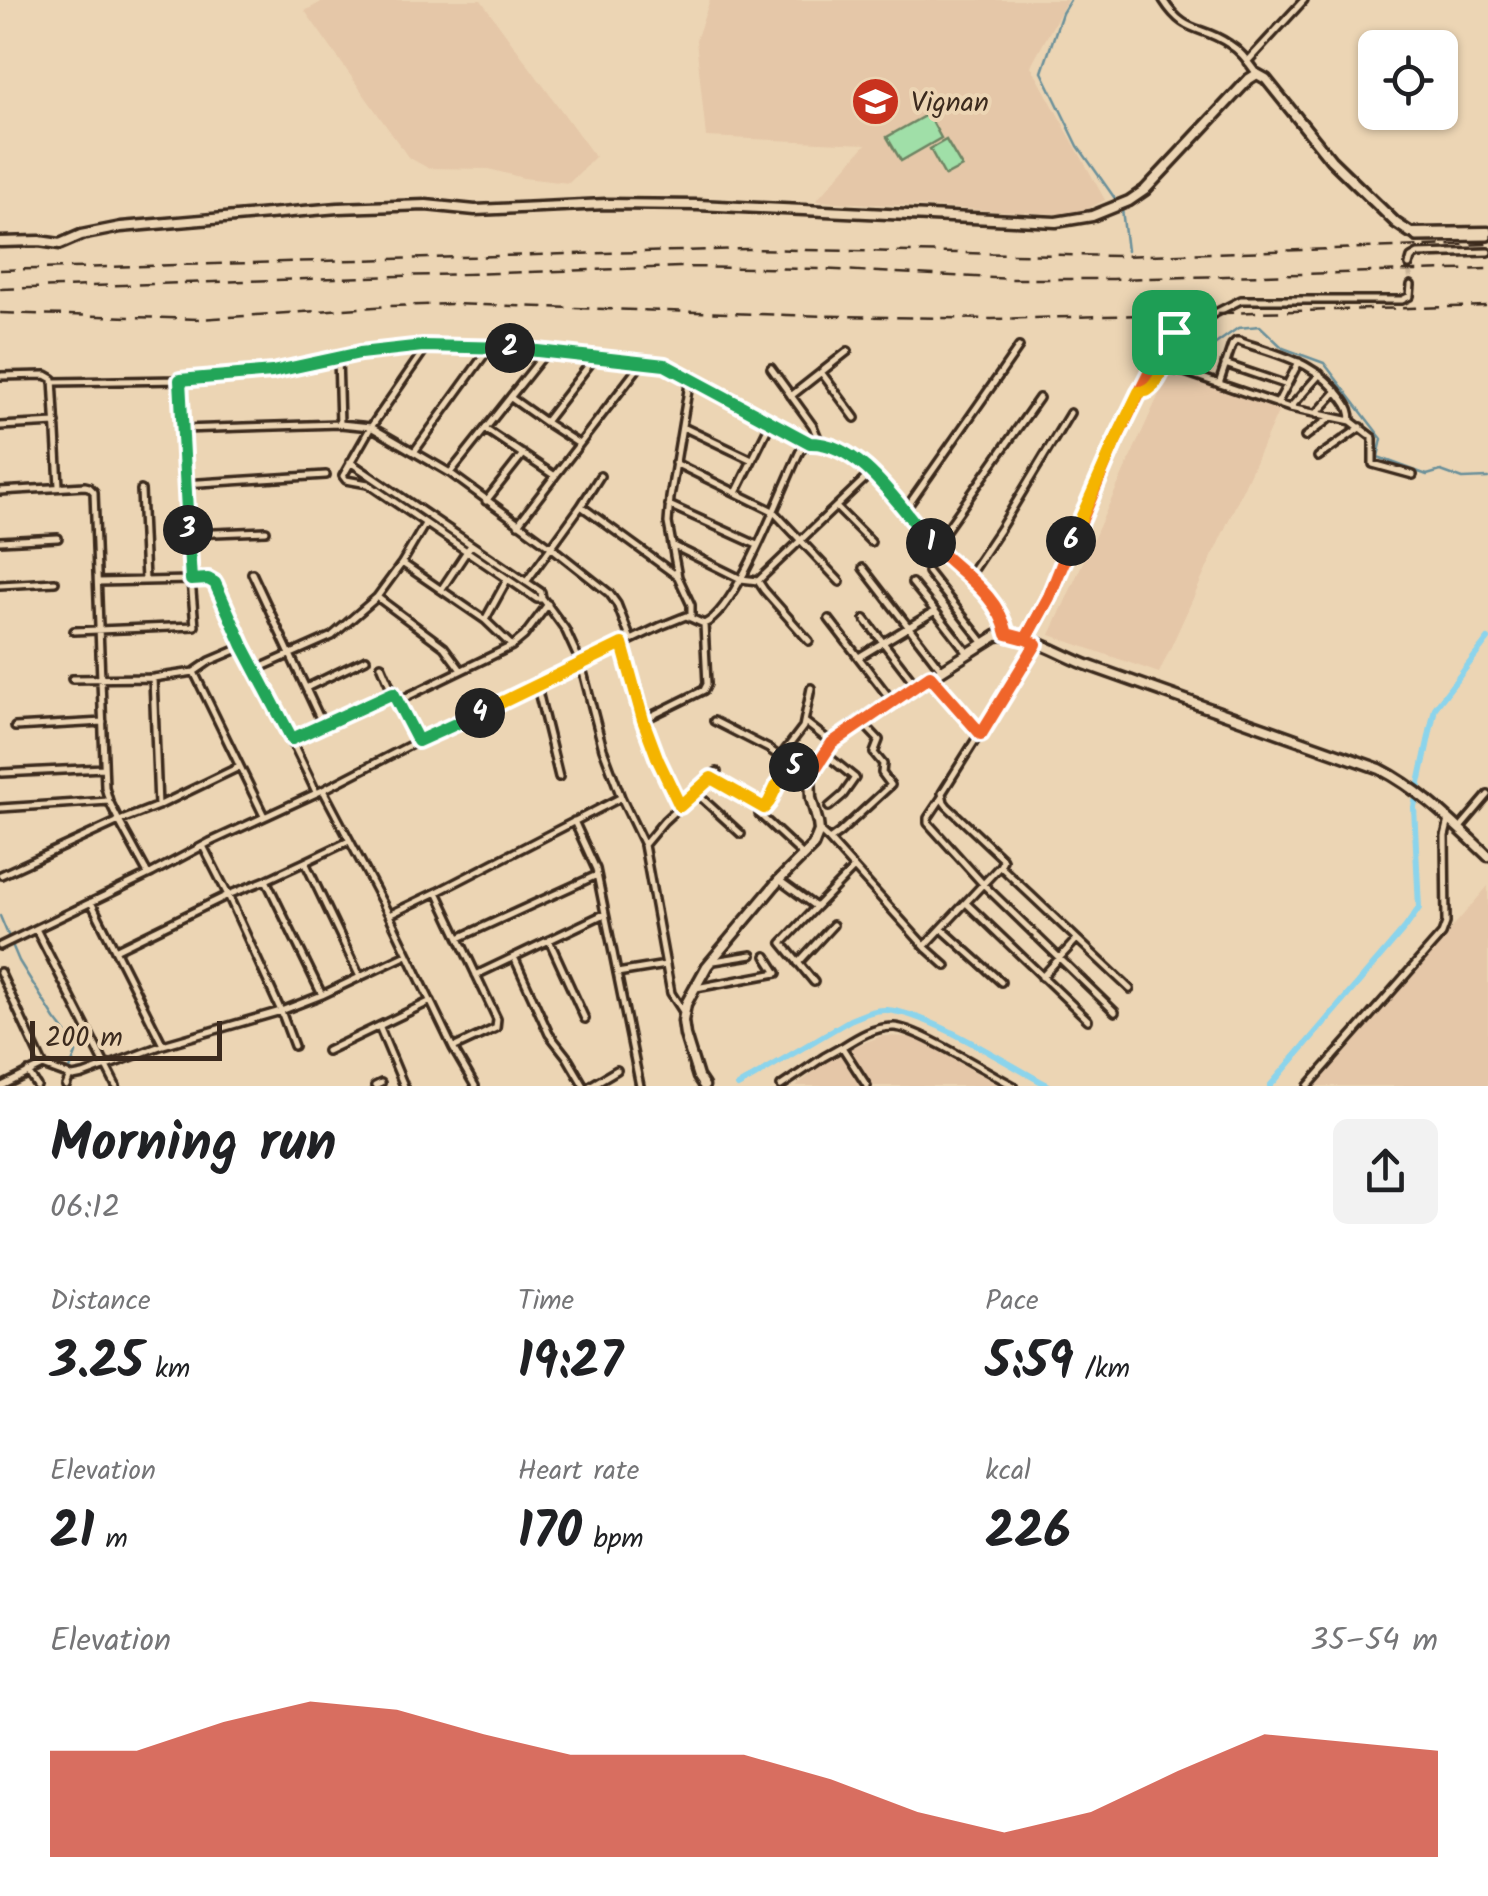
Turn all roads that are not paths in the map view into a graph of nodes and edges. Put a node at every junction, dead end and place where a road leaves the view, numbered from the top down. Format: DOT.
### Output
graph roads {
  1 [pos="1164,0"];
  2 [pos="1304,0"];
  3 [pos="1248,62"];
  4 [pos="1257,74"];
  5 [pos="1488,234"];
  6 [pos="0,242"];
  7 [pos="1488,252"];
  8 [pos="1409,265"];
  9 [pos="1410,284"];
  10 [pos="1174,332"];
  11 [pos="427,346"];
  12 [pos="1019,346"];
  13 [pos="490,347"];
  14 [pos="547,351"];
  15 [pos="848,351"];
  16 [pos="596,356"];
  17 [pos="338,357"];
  18 [pos="1300,362"];
  19 [pos="642,363"];
  20 [pos="1226,364"];
  21 [pos="771,368"];
  22 [pos="1162,368"];
  23 [pos="821,372"];
  24 [pos="1320,374"];
  25 [pos="0,376"];
  26 [pos="690,378"];
  27 [pos="180,380"];
  28 [pos="54,382"];
  29 [pos="1219,384"];
  30 [pos="1287,385"];
  31 [pos="1337,391"];
  32 [pos="1139,392"];
  33 [pos="792,396"];
  34 [pos="511,398"];
  35 [pos="1039,398"];
  36 [pos="1277,404"];
  37 [pos="1290,408"];
  38 [pos="1070,413"];
  39 [pos="1316,414"];
  40 [pos="1332,417"];
  41 [pos="854,418"];
  42 [pos="1351,421"];
  43 [pos="545,422"];
  44 [pos="770,422"];
  45 [pos="56,423"];
  46 [pos="340,424"];
  47 [pos="0,426"];
  48 [pos="683,427"];
  49 [pos="1361,427"];
  50 [pos="371,428"];
  51 [pos="182,429"];
  52 [pos="485,429"];
  53 [pos="1305,437"];
  54 [pos="810,443"];
  55 [pos="820,443"];
  56 [pos="579,444"];
  57 [pos="414,452"];
  58 [pos="523,454"];
  59 [pos="1318,456"];
  60 [pos="752,460"];
  61 [pos="350,462"];
  62 [pos="675,463"];
  63 [pos="871,473"];
  64 [pos="450,474"];
  65 [pos="326,475"];
  66 [pos="1413,475"];
  67 [pos="554,476"];
  68 [pos="600,476"];
  69 [pos="184,484"];
  70 [pos="59,486"];
  71 [pos="0,490"];
  72 [pos="141,490"];
  73 [pos="736,492"];
  74 [pos="486,501"];
  75 [pos="669,505"];
  76 [pos="580,506"];
  77 [pos="837,508"];
  78 [pos="773,510"];
  79 [pos="905,510"];
  80 [pos="425,524"];
  81 [pos="518,524"];
  82 [pos="266,532"];
  83 [pos="188,534"];
  84 [pos="58,538"];
  85 [pos="0,541"];
  86 [pos="802,541"];
  87 [pos="871,542"];
  88 [pos="471,544"];
  89 [pos="672,545"];
  90 [pos="757,545"];
  91 [pos="551,547"];
  92 [pos="934,547"];
  93 [pos="466,552"];
  94 [pos="402,563"];
  95 [pos="863,568"];
  96 [pos="928,572"];
  97 [pos="252,573"];
  98 [pos="678,577"];
  99 [pos="741,578"];
  100 [pos="968,578"];
  101 [pos="145,580"];
  102 [pos="191,580"];
  103 [pos="507,580"];
  104 [pos="758,581"];
  105 [pos="55,582"];
  106 [pos="98,582"];
  107 [pos="526,582"];
  108 [pos="840,582"];
  109 [pos="912,584"];
  110 [pos="0,585"];
  111 [pos="441,590"];
  112 [pos="377,598"];
  113 [pos="545,602"];
  114 [pos="935,611"];
  115 [pos="691,617"];
  116 [pos="866,618"];
  117 [pos="829,619"];
  118 [pos="485,620"];
  119 [pos="704,624"];
  120 [pos="910,626"];
  121 [pos="100,630"];
  122 [pos="74,631"];
  123 [pos="1007,634"];
  124 [pos="1026,639"];
  125 [pos="631,640"];
  126 [pos="809,641"];
  127 [pos="883,642"];
  128 [pos="983,642"];
  129 [pos="622,644"];
  130 [pos="1036,644"];
  131 [pos="243,646"];
  132 [pos="512,646"];
  133 [pos="967,652"];
  134 [pos="290,654"];
  135 [pos="858,657"];
  136 [pos="366,659"];
  137 [pos="581,664"];
  138 [pos="381,665"];
  139 [pos="941,669"];
  140 [pos="255,670"];
  141 [pos="461,670"];
  142 [pos="194,672"];
  143 [pos="930,676"];
  144 [pos="102,678"];
  145 [pos="153,678"];
  146 [pos="72,679"];
  147 [pos="916,685"];
  148 [pos="537,686"];
  149 [pos="306,688"];
  150 [pos="810,688"];
  151 [pos="393,693"];
  152 [pos="398,701"];
  153 [pos="892,701"];
  154 [pos="643,720"];
  155 [pos="714,720"];
  156 [pos="103,722"];
  157 [pos="805,722"];
  158 [pos="861,722"];
  159 [pos="323,724"];
  160 [pos="15,727"];
  161 [pos="981,734"];
  162 [pos="292,739"];
  163 [pos="418,741"];
  164 [pos="832,743"];
  165 [pos="824,753"];
  166 [pos="781,756"];
  167 [pos="239,767"];
  168 [pos="794,767"];
  169 [pos="104,768"];
  170 [pos="2,772"];
  171 [pos="717,772"];
  172 [pos="559,777"];
  173 [pos="711,778"];
  174 [pos="809,778"];
  175 [pos="320,791"];
  176 [pos="695,792"];
  177 [pos="1488,795"];
  178 [pos="621,797"];
  179 [pos="942,797"];
  180 [pos="109,801"];
  181 [pos="158,806"];
  182 [pos="680,806"];
  183 [pos="829,807"];
  184 [pos="0,808"];
  185 [pos="764,808"];
  186 [pos="264,818"];
  187 [pos="1448,820"];
  188 [pos="119,821"];
  189 [pos="574,821"];
  190 [pos="1459,829"];
  191 [pos="818,831"];
  192 [pos="740,834"];
  193 [pos="829,840"];
  194 [pos="349,841"];
  195 [pos="644,844"];
  196 [pos="202,846"];
  197 [pos="803,855"];
  198 [pos="1488,856"];
  199 [pos="304,862"];
  200 [pos="1000,866"];
  201 [pos="854,868"];
  202 [pos="148,874"];
  203 [pos="0,875"];
  204 [pos="597,875"];
  205 [pos="266,880"];
  206 [pos="779,880"];
  207 [pos="984,884"];
  208 [pos="437,892"];
  209 [pos="228,895"];
  210 [pos="91,902"];
  211 [pos="966,903"];
  212 [pos="816,907"];
  213 [pos="604,914"];
  214 [pos="388,915"];
  215 [pos="834,925"];
  216 [pos="36,929"];
  217 [pos="942,929"];
  218 [pos="459,938"];
  219 [pos="1077,939"];
  220 [pos="549,940"];
  221 [pos="2,945"];
  222 [pos="925,946"];
  223 [pos="115,950"];
  224 [pos="408,955"];
  225 [pos="752,955"];
  226 [pos="766,956"];
  227 [pos="514,957"];
  228 [pos="1062,958"];
  229 [pos="712,962"];
  230 [pos="798,963"];
  231 [pos="666,965"];
  232 [pos="946,966"];
  233 [pos="0,972"];
  234 [pos="616,973"];
  235 [pos="476,975"];
  236 [pos="360,978"];
  237 [pos="1041,978"];
  238 [pos="814,982"];
  239 [pos="1000,982"];
  240 [pos="694,988"];
  241 [pos="1130,990"];
  242 [pos="322,994"];
  243 [pos="431,1001"];
  244 [pos="281,1011"];
  245 [pos="1115,1012"];
  246 [pos="684,1014"];
  247 [pos="585,1018"];
  248 [pos="1088,1020"];
  249 [pos="379,1026"];
  250 [pos="163,1046"];
  251 [pos="294,1046"];
  252 [pos="842,1047"];
  253 [pos="454,1048"];
  254 [pos="327,1051"];
  255 [pos="107,1064"];
  256 [pos="43,1066"];
  257 [pos="617,1070"];
  258 [pos="28,1072"];
  259 [pos="69,1075"];
  260 [pos="2,1086"];
  261 [pos="37,1086"];
  262 [pos="66,1086"];
  263 [pos="78,1086"];
  264 [pos="116,1086"];
  265 [pos="404,1086"];
  266 [pos="475,1086"];
  267 [pos="587,1086"];
  268 [pos="640,1086"];
  269 [pos="704,1086"];
  270 [pos="781,1086"];
  271 [pos="867,1086"];
  272 [pos="1014,1086"];
  273 [pos="1308,1086"];
  1 -- 3 [label="street"];
  2 -- 3 [label="street"];
  3 -- 4 [label="street"];
  4 -- 5 [label="street"];
  4 -- 6 [label="street"];
  7 -- 8 [label="street"];
  9 -- 10 [label="street"];
  10 -- 22 [label="street"];
  10 -- 32 [label="street"];
  11 -- 13 [label="street"];
  11 -- 17 [label="street"];
  11 -- 50 [label="street"];
  12 -- 79 [label="street"];
  13 -- 14 [label="street"];
  13 -- 57 [label="street"];
  14 -- 16 [label="street"];
  14 -- 34 [label="street"];
  15 -- 23 [label="street"];
  16 -- 19 [label="street"];
  16 -- 43 [label="street"];
  17 -- 27 [label="street"];
  17 -- 46 [label="street"];
  18 -- 20 [label="street"];
  18 -- 24 [label="street"];
  18 -- 30 [label="street"];
  19 -- 26 [label="street"];
  19 -- 56 [label="street"];
  20 -- 29 [label="street"];
  20 -- 30 [label="street"];
  21 -- 33 [label="street"];
  22 -- 29 [label="street"];
  22 -- 32 [label="street"];
  23 -- 33 [label="street"];
  23 -- 41 [label="street"];
  24 -- 31 [label="street"];
  24 -- 37 [label="street"];
  25 -- 28 [label="street"];
  26 -- 44 [label="street"];
  26 -- 48 [label="street"];
  27 -- 28 [label="street"];
  27 -- 51 [label="street"];
  28 -- 45 [label="street"];
  29 -- 36 [label="street"];
  30 -- 36 [label="street"];
  31 -- 39 [label="street"];
  31 -- 42 [label="street"];
  32 -- 124 [label="street"];
  33 -- 55 [label="street"];
  34 -- 43 [label="street"];
  34 -- 52 [label="street"];
  35 -- 92 [label="street"];
  36 -- 37 [label="street"];
  37 -- 39 [label="street"];
  38 -- 100 [label="street"];
  39 -- 40 [label="street"];
  40 -- 42 [label="street"];
  40 -- 53 [label="street"];
  42 -- 49 [label="street"];
  43 -- 56 [label="street"];
  44 -- 54 [label="street"];
  44 -- 60 [label="street"];
  45 -- 47 [label="street"];
  45 -- 70 [label="street"];
  46 -- 50 [label="street"];
  46 -- 51 [label="street"];
  48 -- 60 [label="street"];
  48 -- 62 [label="street"];
  49 -- 59 [label="street"];
  49 -- 66 [label="street"];
  50 -- 57 [label="street"];
  50 -- 61 [label="street"];
  51 -- 69 [label="street"];
  52 -- 58 [label="street"];
  52 -- 64 [label="street"];
  54 -- 55 [label="street"];
  54 -- 78 [label="street"];
  55 -- 63 [label="street"];
  56 -- 67 [label="street"];
  57 -- 64 [label="street"];
  58 -- 67 [label="street"];
  58 -- 74 [label="street"];
  60 -- 73 [label="street"];
  61 -- 80 [label="street"];
  61 -- 88 [label="street"];
  62 -- 73 [label="street"];
  62 -- 75 [label="street"];
  63 -- 77 [label="street"];
  63 -- 79 [label="street"];
  64 -- 74 [label="street"];
  65 -- 69 [label="street"];
  67 -- 81 [label="street"];
  68 -- 76 [label="street"];
  69 -- 83 [label="street"];
  70 -- 71 [label="street"];
  70 -- 106 [label="street"];
  72 -- 101 [label="street"];
  73 -- 78 [label="street"];
  74 -- 81 [label="street"];
  75 -- 89 [label="street"];
  75 -- 90 [label="street"];
  76 -- 91 [label="street"];
  76 -- 98 [label="street"];
  77 -- 86 [label="street"];
  77 -- 87 [label="street"];
  78 -- 86 [label="street"];
  78 -- 90 [label="street"];
  79 -- 92 [label="street"];
  80 -- 93 [label="street"];
  80 -- 94 [label="street"];
  81 -- 91 [label="street"];
  82 -- 83 [label="street"];
  83 -- 102 [label="street"];
  84 -- 85 [label="street"];
  86 -- 104 [label="street"];
  86 -- 108 [label="street"];
  88 -- 93 [label="street"];
  88 -- 107 [label="street"];
  89 -- 98 [label="street"];
  89 -- 99 [label="street"];
  90 -- 99 [label="street"];
  91 -- 107 [label="street"];
  91 -- 125 [label="street"];
  92 -- 100 [label="street"];
  93 -- 103 [label="street"];
  93 -- 111 [label="street"];
  94 -- 111 [label="street"];
  94 -- 112 [label="street"];
  95 -- 120 [label="street"];
  96 -- 128 [label="street"];
  97 -- 134 [label="street"];
  98 -- 115 [label="street"];
  99 -- 104 [label="street"];
  99 -- 119 [label="street"];
  100 -- 123 [label="street"];
  101 -- 102 [label="street"];
  101 -- 106 [label="street"];
  102 -- 121 [label="street"];
  102 -- 131 [label="street"];
  103 -- 113 [label="street"];
  103 -- 118 [label="street"];
  104 -- 126 [label="street"];
  105 -- 110 [label="street"];
  106 -- 121 [label="street"];
  107 -- 113 [label="street"];
  109 -- 114 [label="street"];
  111 -- 118 [label="street"];
  112 -- 134 [label="street"];
  112 -- 141 [label="street"];
  113 -- 132 [label="street"];
  113 -- 137 [label="street"];
  114 -- 120 [label="street"];
  114 -- 133 [label="street"];
  115 -- 119 [label="street"];
  115 -- 125 [label="street"];
  116 -- 127 [label="street"];
  117 -- 135 [label="street"];
  118 -- 132 [label="street"];
  119 -- 154 [label="street"];
  120 -- 127 [label="street"];
  120 -- 139 [label="street"];
  121 -- 122 [label="street"];
  121 -- 144 [label="street"];
  123 -- 124 [label="street"];
  123 -- 128 [label="street"];
  124 -- 130 [label="street"];
  125 -- 129 [label="street"];
  127 -- 135 [label="street"];
  127 -- 147 [label="street"];
  128 -- 133 [label="street"];
  129 -- 137 [label="street"];
  129 -- 154 [label="street"];
  130 -- 161 [label="street"];
  130 -- 187 [label="street"];
  131 -- 140 [label="street"];
  131 -- 142 [label="street"];
  132 -- 141 [label="street"];
  133 -- 139 [label="street"];
  134 -- 140 [label="street"];
  134 -- 149 [label="street"];
  135 -- 153 [label="street"];
  136 -- 149 [label="street"];
  137 -- 148 [label="street"];
  137 -- 178 [label="street"];
  138 -- 151 [label="street"];
  139 -- 143 [label="street"];
  140 -- 162 [label="street"];
  141 -- 152 [label="street"];
  142 -- 145 [label="street"];
  142 -- 167 [label="street"];
  143 -- 147 [label="street"];
  143 -- 161 [label="street"];
  144 -- 145 [label="street"];
  144 -- 146 [label="street"];
  144 -- 156 [label="street"];
  145 -- 181 [label="street"];
  147 -- 153 [label="street"];
  148 -- 163 [label="street"];
  148 -- 172 [label="street"];
  149 -- 159 [label="street"];
  150 -- 157 [label="street"];
  151 -- 152 [label="street"];
  151 -- 159 [label="street"];
  152 -- 163 [label="street"];
  153 -- 158 [label="street"];
  154 -- 182 [label="street"];
  155 -- 166 [label="street"];
  156 -- 160 [label="street"];
  156 -- 169 [label="street"];
  157 -- 164 [label="street"];
  157 -- 166 [label="street"];
  158 -- 164 [label="street"];
  158 -- 193 [label="street"];
  159 -- 162 [label="street"];
  161 -- 179 [label="street"];
  162 -- 175 [label="street"];
  163 -- 175 [label="street"];
  164 -- 165 [label="street"];
  165 -- 174 [label="street"];
  165 -- 183 [label="street"];
  166 -- 168 [label="street"];
  167 -- 181 [label="street"];
  167 -- 186 [label="street"];
  168 -- 174 [label="street"];
  168 -- 185 [label="street"];
  169 -- 170 [label="street"];
  169 -- 180 [label="street"];
  171 -- 173 [label="street"];
  173 -- 176 [label="street"];
  173 -- 185 [label="street"];
  174 -- 191 [label="street"];
  175 -- 186 [label="street"];
  175 -- 194 [label="street"];
  176 -- 182 [label="street"];
  176 -- 192 [label="street"];
  177 -- 190 [label="street"];
  178 -- 189 [label="street"];
  178 -- 195 [label="street"];
  179 -- 200 [label="street"];
  179 -- 207 [label="street"];
  180 -- 184 [label="street"];
  180 -- 188 [label="street"];
  181 -- 188 [label="street"];
  182 -- 195 [label="street"];
  185 -- 197 [label="street"];
  186 -- 196 [label="street"];
  187 -- 190 [label="street"];
  187 -- 273 [label="street"];
  188 -- 202 [label="street"];
  188 -- 203 [label="street"];
  189 -- 204 [label="street"];
  189 -- 208 [label="street"];
  190 -- 198 [label="street"];
  191 -- 193 [label="street"];
  191 -- 197 [label="street"];
  193 -- 201 [label="street"];
  194 -- 199 [label="street"];
  194 -- 214 [label="street"];
  195 -- 231 [label="street"];
  196 -- 202 [label="street"];
  196 -- 209 [label="street"];
  197 -- 206 [label="street"];
  199 -- 205 [label="street"];
  199 -- 236 [label="street"];
  200 -- 207 [label="street"];
  200 -- 219 [label="street"];
  201 -- 212 [label="street"];
  201 -- 222 [label="street"];
  202 -- 210 [label="street"];
  204 -- 213 [label="street"];
  204 -- 218 [label="street"];
  205 -- 209 [label="street"];
  205 -- 242 [label="street"];
  206 -- 212 [label="street"];
  206 -- 229 [label="street"];
  207 -- 211 [label="street"];
  207 -- 228 [label="street"];
  208 -- 214 [label="street"];
  208 -- 218 [label="street"];
  209 -- 223 [label="street"];
  209 -- 244 [label="street"];
  210 -- 216 [label="street"];
  210 -- 223 [label="street"];
  211 -- 217 [label="street"];
  211 -- 237 [label="street"];
  212 -- 230 [label="street"];
  213 -- 220 [label="street"];
  213 -- 234 [label="street"];
  214 -- 224 [label="street"];
  215 -- 230 [label="street"];
  216 -- 221 [label="street"];
  216 -- 255 [label="street"];
  217 -- 222 [label="street"];
  217 -- 239 [label="street"];
  218 -- 235 [label="street"];
  219 -- 228 [label="street"];
  219 -- 241 [label="street"];
  220 -- 227 [label="street"];
  220 -- 247 [label="street"];
  222 -- 232 [label="street"];
  223 -- 250 [label="street"];
  224 -- 236 [label="street"];
  224 -- 243 [label="street"];
  225 -- 229 [label="street"];
  226 -- 240 [label="street"];
  227 -- 235 [label="street"];
  227 -- 267 [label="street"];
  228 -- 237 [label="street"];
  228 -- 245 [label="street"];
  229 -- 240 [label="street"];
  230 -- 238 [label="street"];
  231 -- 234 [label="street"];
  231 -- 246 [label="street"];
  233 -- 256 [label="street"];
  234 -- 268 [label="street"];
  235 -- 253 [label="street"];
  236 -- 242 [label="street"];
  237 -- 248 [label="street"];
  240 -- 246 [label="street"];
  242 -- 244 [label="street"];
  243 -- 249 [label="street"];
  243 -- 253 [label="street"];
  244 -- 250 [label="street"];
  244 -- 251 [label="street"];
  246 -- 269 [label="street"];
  249 -- 254 [label="street"];
  249 -- 265 [label="street"];
  250 -- 255 [label="street"];
  252 -- 270 [label="street"];
  252 -- 271 [label="street"];
  252 -- 272 [label="street"];
  253 -- 266 [label="street"];
  255 -- 259 [label="street"];
  255 -- 264 [label="street"];
  256 -- 258 [label="street"];
  256 -- 259 [label="street"];
  257 -- 267 [label="street"];
  258 -- 260 [label="street"];
  258 -- 261 [label="street"];
  259 -- 262 [label="street"];
  259 -- 263 [label="street"];
}
